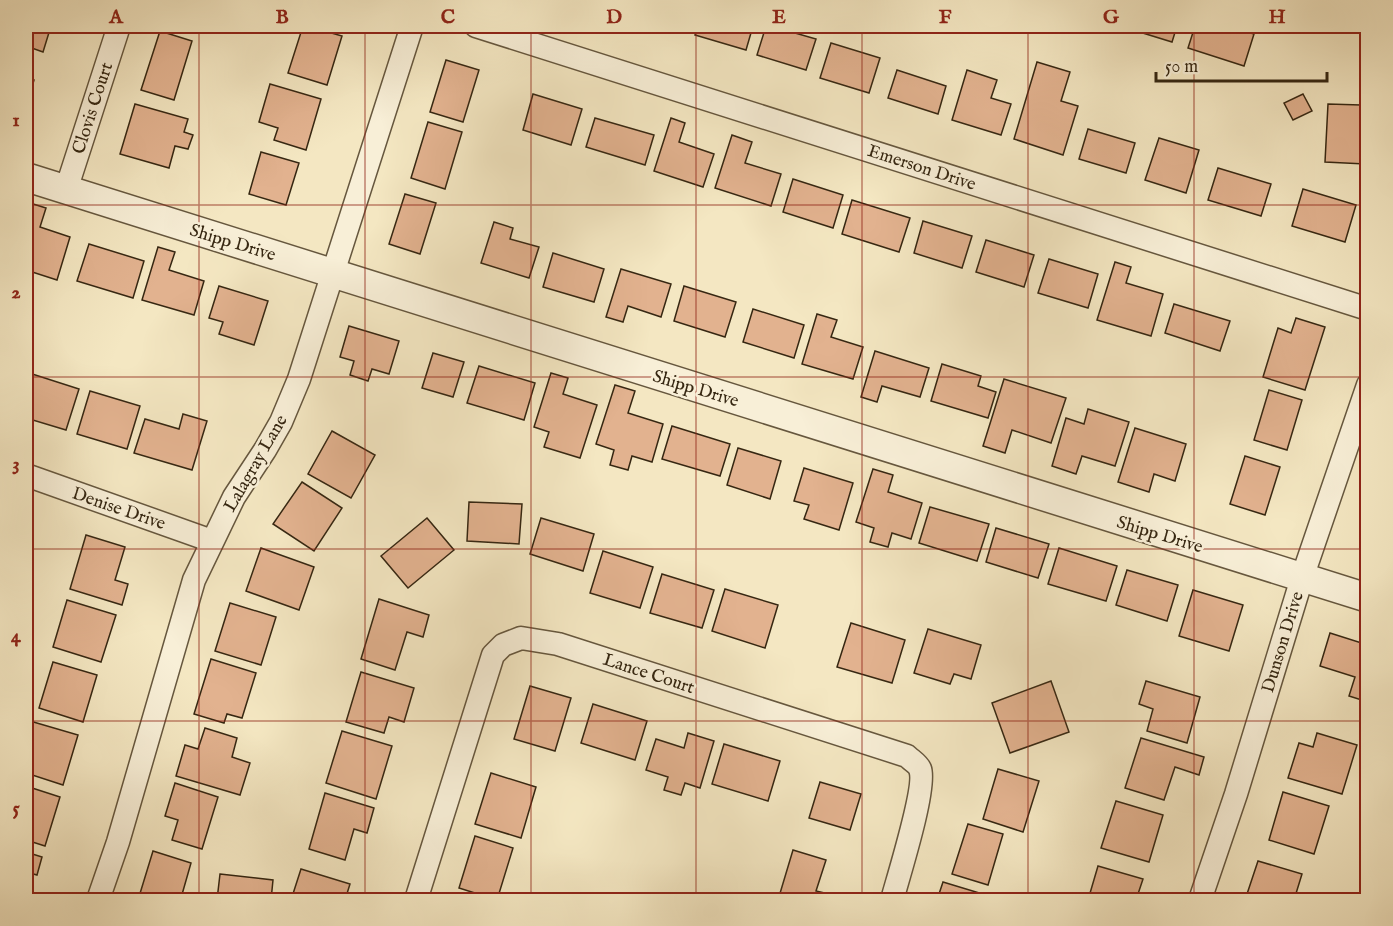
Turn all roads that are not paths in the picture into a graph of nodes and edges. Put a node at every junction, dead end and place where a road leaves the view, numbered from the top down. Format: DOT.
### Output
graph roads {
  1 [pos="119,26"];
  2 [pos="412,26"];
  3 [pos="476,26"];
  4 [pos="26,177"];
  5 [pos="66,190"];
  6 [pos="333,274"];
  7 [pos="1368,309"];
  8 [pos="1368,385"];
  9 [pos="26,475"];
  10 [pos="212,541"];
  11 [pos="1302,578"];
  12 [pos="1368,598"];
  13 [pos="98,900"];
  14 [pos="416,900"];
  15 [pos="892,900"];
  16 [pos="1200,900"];
  1 -- 5 [label="street, Clovis Court"];
  2 -- 6 [label="street, Lalagray Lane"];
  3 -- 7 [label="street, Emerson Drive"];
  4 -- 5 [label="street, Shipp Drive"];
  5 -- 6 [label="street, Shipp Drive"];
  6 -- 10 [label="street, Lalagray Lane"];
  6 -- 11 [label="street, Shipp Drive"];
  8 -- 11 [label="street, Dunson Drive"];
  9 -- 10 [label="street, Denise Drive"];
  10 -- 13 [label="street, Lalagray Lane"];
  11 -- 12 [label="street, Shipp Drive"];
  11 -- 16 [label="street, Dunson Drive"];
  14 -- 15 [label="street, Lance Court"];
}
